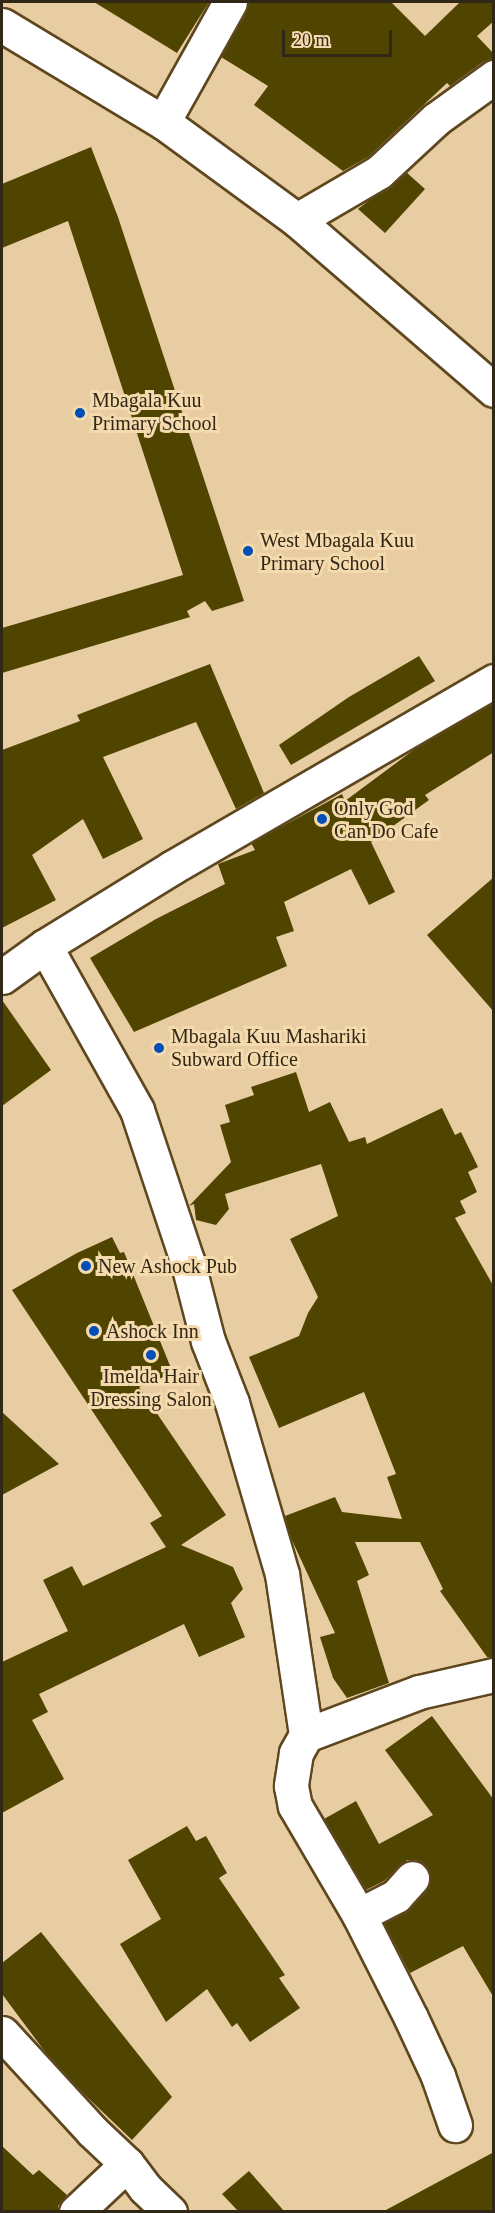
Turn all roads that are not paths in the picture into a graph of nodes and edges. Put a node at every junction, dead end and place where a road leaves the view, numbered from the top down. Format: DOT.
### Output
graph roads {
  1 [pos="230,2"];
  2 [pos="2,26"];
  3 [pos="494,77"];
  4 [pos="163,122"];
  5 [pos="297,220"];
  6 [pos="494,390"];
  7 [pos="494,681"];
  8 [pos="45,946"];
  9 [pos="2,977"];
  10 [pos="494,1675"];
  11 [pos="306,1735"];
  12 [pos="412,1878"];
  13 [pos="359,1916"];
  14 [pos="2,2033"];
  15 [pos="454,2125"];
  16 [pos="127,2164"];
  17 [pos="76,2211"];
  18 [pos="170,2211"];
  1 -- 4 [label="street"];
  2 -- 4 [label="street"];
  3 -- 5 [label="street"];
  4 -- 5 [label="street"];
  5 -- 6 [label="street"];
  7 -- 8 [label="street"];
  8 -- 9 [label="street"];
  8 -- 11 [label="street"];
  10 -- 11 [label="street"];
  11 -- 13 [label="street"];
  12 -- 13 [label="street"];
  13 -- 15 [label="street"];
  14 -- 16 [label="street"];
  16 -- 17 [label="street"];
  16 -- 18 [label="street"];
}
